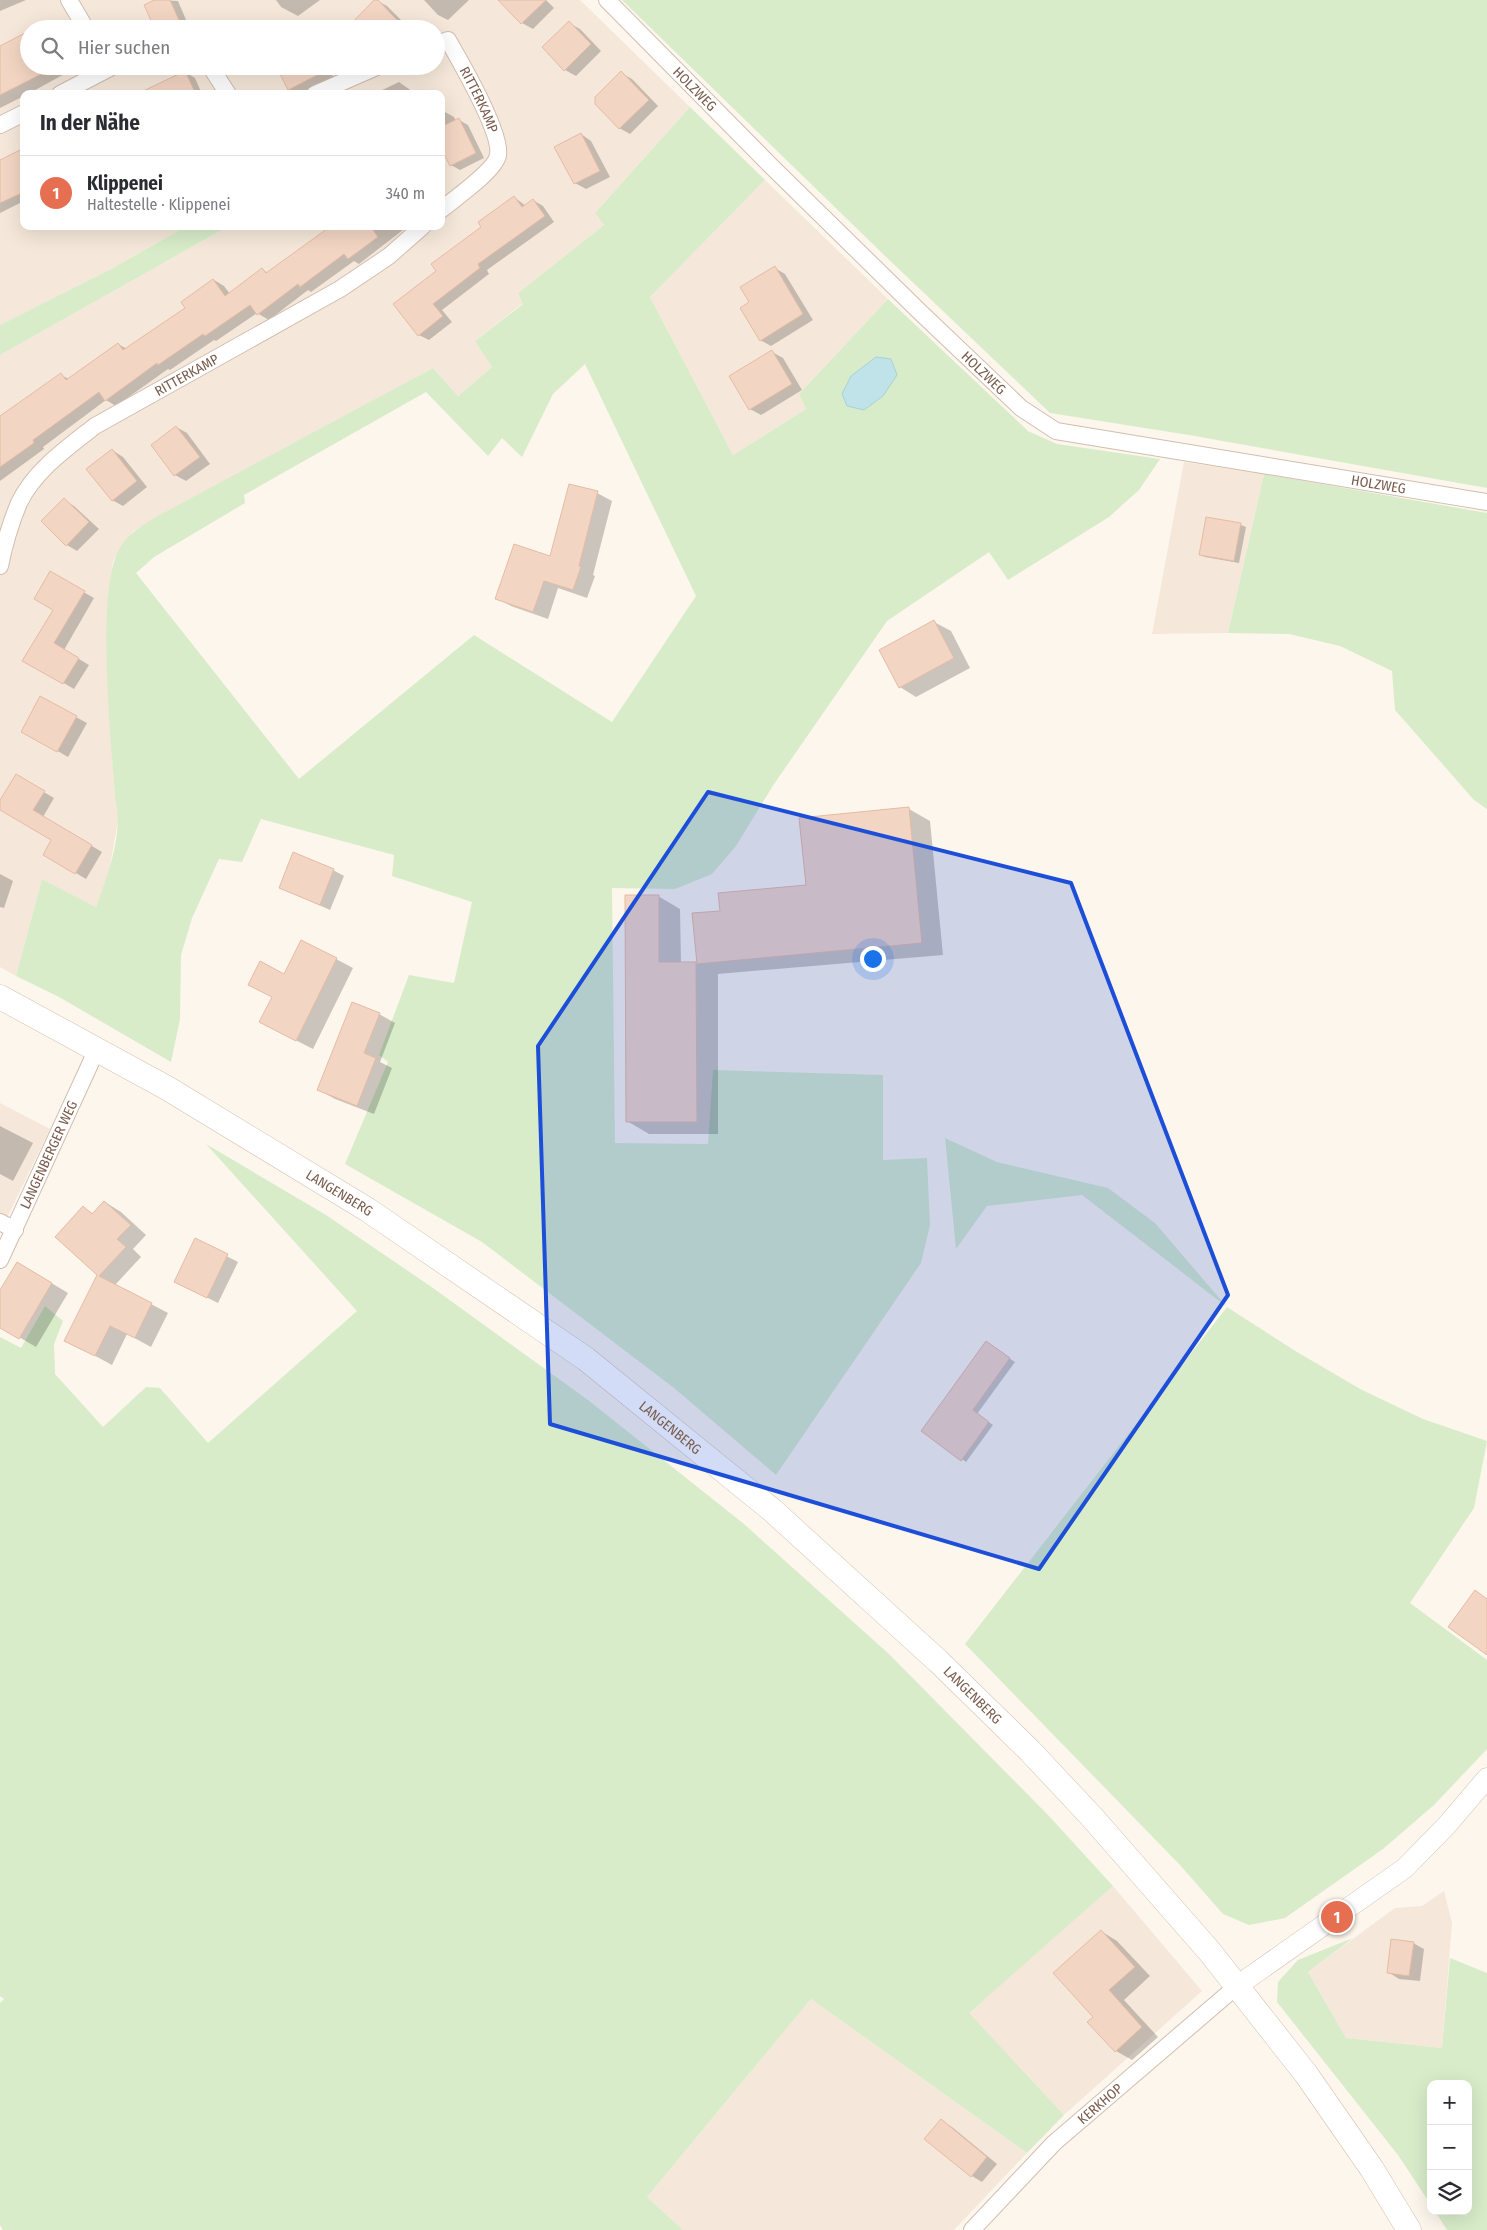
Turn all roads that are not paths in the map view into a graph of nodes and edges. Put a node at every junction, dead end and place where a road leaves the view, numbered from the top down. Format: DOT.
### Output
graph roads {
  1 [pos="69,0"];
  2 [pos="607,0"];
  3 [pos="81,20"];
  4 [pos="445,41"];
  5 [pos="97,75"];
  6 [pos="216,75"];
  7 [pos="358,75"];
  8 [pos="68,90"];
  9 [pos="225,90"];
  10 [pos="324,90"];
  11 [pos="20,114"];
  12 [pos="0,125"];
  13 [pos="445,207"];
  14 [pos="418,230"];
  15 [pos="1487,502"];
  16 [pos="0,566"];
  17 [pos="0,996"];
  18 [pos="97,1049"];
  19 [pos="0,1222"];
  20 [pos="15,1230"];
  21 [pos="0,1260"];
  22 [pos="1487,1778"];
  23 [pos="1237,1986"];
  24 [pos="972,2230"];
  25 [pos="1409,2230"];
  1 -- 3 [label="street"];
  2 -- 15 [label="street, HOLZWEG"];
  4 -- 13 [label="street, RITTERKAMP"];
  5 -- 8 [label="street"];
  6 -- 9 [label="street"];
  7 -- 10 [label="street"];
  11 -- 12 [label="street"];
  14 -- 16 [label="street, RITTERKAMP"];
  17 -- 18 [label="main road, LANGENBERG"];
  18 -- 20 [label="street, LANGENBERGER WEG"];
  18 -- 23 [label="main road, LANGENBERG"];
  19 -- 20 [label="street"];
  20 -- 21 [label="street, LANGENBERGER WEG"];
  22 -- 23 [label="street"];
  23 -- 24 [label="street, KERKHOP"];
  23 -- 25 [label="main road, LANGENBERG"];
}
